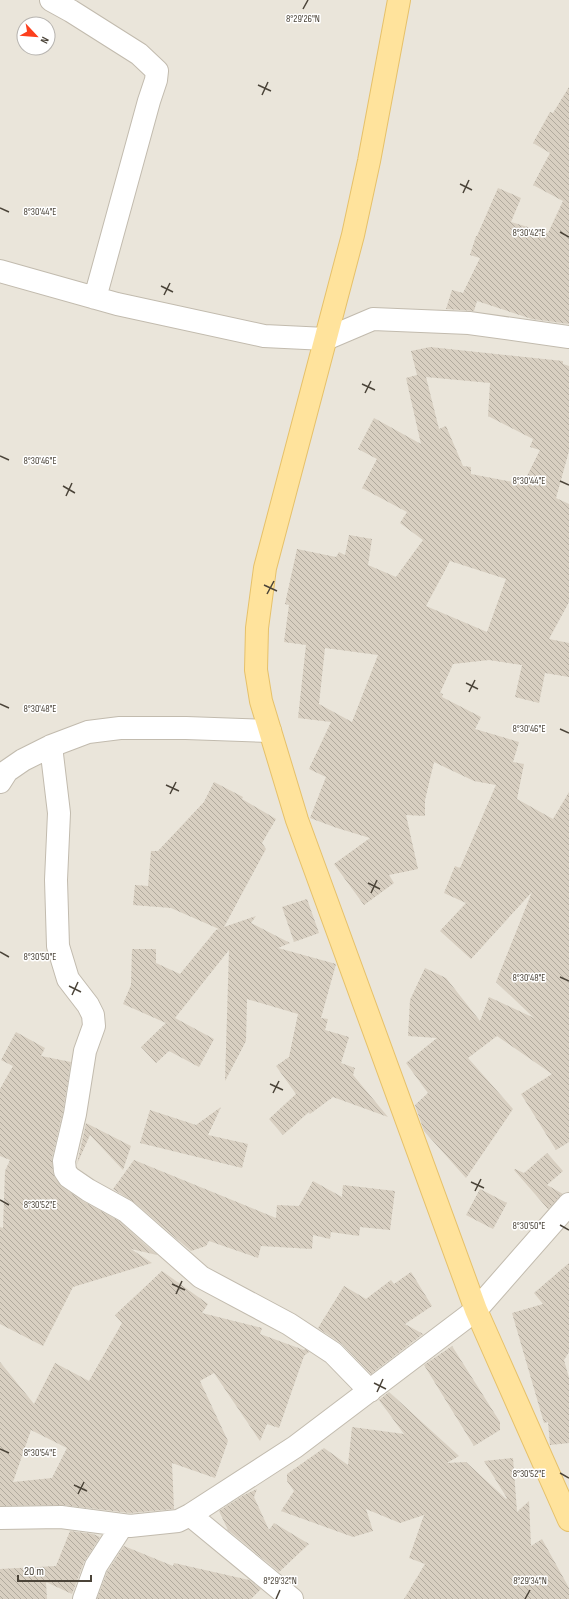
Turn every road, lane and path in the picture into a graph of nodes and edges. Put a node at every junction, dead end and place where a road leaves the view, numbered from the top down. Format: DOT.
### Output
graph roads {
  1 [pos="51,0"];
  2 [pos="399,0"];
  3 [pos="0,271"];
  4 [pos="95,298"];
  5 [pos="569,337"];
  6 [pos="326,338"];
  7 [pos="270,731"];
  8 [pos="51,746"];
  9 [pos="0,782"];
  10 [pos="569,1204"];
  11 [pos="476,1310"];
  12 [pos="370,1391"];
  13 [pos="190,1516"];
  14 [pos="0,1518"];
  15 [pos="569,1520"];
  16 [pos="122,1526"];
  17 [pos="84,1599"];
  18 [pos="292,1599"];
  1 -- 4 [label="street"];
  2 -- 6 [label="main road"];
  3 -- 4 [label="street"];
  4 -- 6 [label="street"];
  5 -- 6 [label="street"];
  6 -- 7 [label="main road"];
  7 -- 8 [label="street"];
  7 -- 11 [label="main road"];
  8 -- 9 [label="street"];
  8 -- 12 [label="street"];
  10 -- 11 [label="street"];
  11 -- 12 [label="street"];
  11 -- 15 [label="main road"];
  12 -- 13 [label="street"];
  13 -- 16 [label="street"];
  13 -- 18 [label="street"];
  14 -- 16 [label="street"];
  16 -- 17 [label="street"];
}
